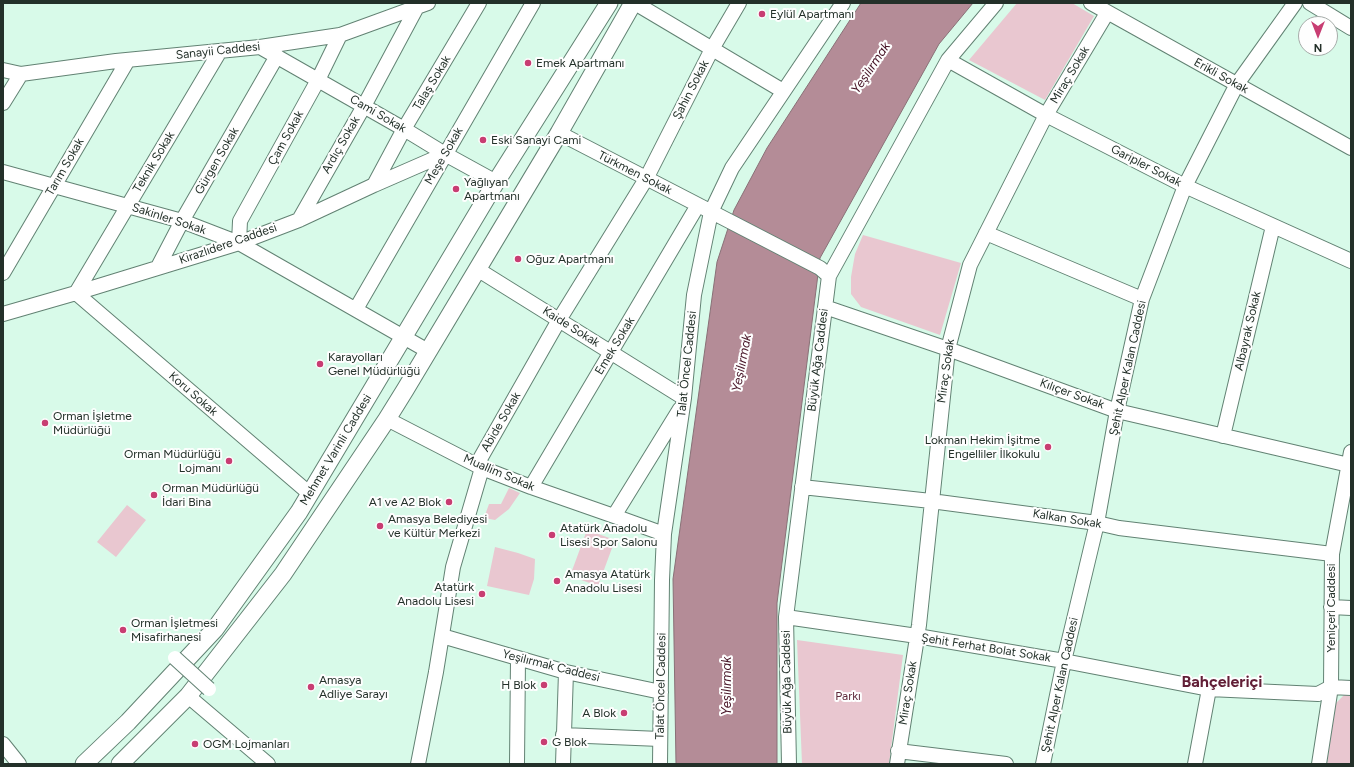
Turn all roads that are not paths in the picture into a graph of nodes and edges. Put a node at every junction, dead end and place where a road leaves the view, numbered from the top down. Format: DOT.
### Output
graph roads {
  1 [pos="479,3"];
  2 [pos="533,3"];
  3 [pos="609,3"];
  4 [pos="634,3"];
  5 [pos="739,3"];
  6 [pos="843,3"];
  7 [pos="996,3"];
  8 [pos="1090,3"];
  9 [pos="1295,3"];
  10 [pos="1310,3"];
  11 [pos="423,5"];
  12 [pos="1107,13"];
  13 [pos="1351,28"];
  14 [pos="340,35"];
  15 [pos="260,47"];
  16 [pos="712,49"];
  17 [pos="220,51"];
  18 [pos="277,56"];
  19 [pos="128,60"];
  20 [pos="948,60"];
  21 [pos="3,70"];
  22 [pos="21,74"];
  23 [pos="318,80"];
  24 [pos="1237,84"];
  25 [pos="783,91"];
  26 [pos="3,103"];
  27 [pos="364,106"];
  28 [pos="1046,115"];
  29 [pos="404,129"];
  30 [pos="558,133"];
  31 [pos="1351,148"];
  32 [pos="445,154"];
  33 [pos="3,172"];
  34 [pos="646,179"];
  35 [pos="496,182"];
  36 [pos="374,184"];
  37 [pos="54,186"];
  38 [pos="1185,186"];
  39 [pos="698,205"];
  40 [pos="128,206"];
  41 [pos="717,215"];
  42 [pos="299,220"];
  43 [pos="182,221"];
  44 [pos="1273,226"];
  45 [pos="986,233"];
  46 [pos="239,243"];
  47 [pos="1351,261"];
  48 [pos="158,267"];
  49 [pos="477,269"];
  50 [pos="824,272"];
  51 [pos="3,273"];
  52 [pos="76,294"];
  53 [pos="1142,299"];
  54 [pos="825,308"];
  55 [pos="356,309"];
  56 [pos="3,314"];
  57 [pos="559,320"];
  58 [pos="403,337"];
  59 [pos="948,349"];
  60 [pos="428,351"];
  61 [pos="611,353"];
  62 [pos="684,401"];
  63 [pos="1117,411"];
  64 [pos="387,419"];
  65 [pos="1223,436"];
  66 [pos="1350,459"];
  67 [pos="482,468"];
  68 [pos="802,486"];
  69 [pos="531,487"];
  70 [pos="310,494"];
  71 [pos="931,500"];
  72 [pos="614,516"];
  73 [pos="1097,523"];
  74 [pos="664,534"];
  75 [pos="1332,554"];
  76 [pos="1331,606"];
  77 [pos="1351,608"];
  78 [pos="786,617"];
  79 [pos="442,636"];
  80 [pos="917,636"];
  81 [pos="518,659"];
  82 [pos="175,661"];
  83 [pos="1064,661"];
  84 [pos="566,672"];
  85 [pos="1331,688"];
  86 [pos="1351,688"];
  87 [pos="209,689"];
  88 [pos="1209,689"];
  89 [pos="660,692"];
  90 [pos="188,696"];
  91 [pos="564,735"];
  92 [pos="660,739"];
  93 [pos="3,744"];
  94 [pos="897,757"];
  95 [pos="19,764"];
  96 [pos="84,764"];
  97 [pos="120,764"];
  98 [pos="268,764"];
  99 [pos="418,764"];
  100 [pos="518,764"];
  101 [pos="563,764"];
  102 [pos="660,764"];
  103 [pos="789,764"];
  104 [pos="1006,764"];
  105 [pos="1043,764"];
  106 [pos="1195,764"];
  107 [pos="1319,764"];
  1 -- 29 [label="street, Talaş Sokak"];
  2 -- 32 [label="street, Meşe Sokak"];
  3 -- 35 [label="main road, Mehmet Varinli Caddesi"];
  4 -- 16 [label="street"];
  4 -- 30 [label="main road, Mehmet Varinli Caddesi"];
  5 -- 16 [label="street, Şahin Sokak"];
  6 -- 25 [label="street, Talat Öncel Caddesi"];
  7 -- 20 [label="street, Büyük Ağa Caddesi"];
  8 -- 12 [label="street, Erikli Sokak"];
  9 -- 24 [label="street, Şehit Alper Kalan Caddesi"];
  10 -- 13 [label="street"];
  11 -- 14 [label="street, Sanayii Caddesi"];
  11 -- 27 [label="street, Ardıç Sokak"];
  12 -- 24 [label="street, Erikli Sokak"];
  12 -- 28 [label="street, Miraç Sokak"];
  14 -- 15 [label="street, Sanayii Caddesi"];
  14 -- 23 [label="street, Çam Sokak"];
  15 -- 17 [label="street, Sanayii Caddesi"];
  15 -- 18 [label="street, Cami Sokak"];
  16 -- 25 [label="street"];
  16 -- 34 [label="street, Şahin Sokak"];
  17 -- 19 [label="street, Sanayii Caddesi"];
  17 -- 40 [label="street, Teknik Sokak"];
  18 -- 23 [label="street, Cami Sokak"];
  18 -- 43 [label="street, Gürgen Sokak"];
  19 -- 22 [label="street, Sanayii Caddesi"];
  19 -- 37 [label="street, Tarım Sokak"];
  20 -- 28 [label="street, Garipler Sokak"];
  20 -- 50 [label="street, Büyük Ağa Caddesi"];
  21 -- 22 [label="street, Sanayii Caddesi"];
  22 -- 26 [label="street"];
  23 -- 27 [label="street, Cami Sokak"];
  23 -- 46 [label="street, Çam Sokak"];
  24 -- 31 [label="street, Erikli Sokak"];
  24 -- 38 [label="street, Şehit Alper Kalan Caddesi"];
  25 -- 41 [label="street, Talat Öncel Caddesi"];
  27 -- 29 [label="street, Cami Sokak"];
  27 -- 42 [label="street, Ardıç Sokak"];
  28 -- 38 [label="street, Garipler Sokak"];
  28 -- 45 [label="street, Miraç Sokak"];
  29 -- 32 [label="street, Cami Sokak"];
  29 -- 36 [label="street, Talaş Sokak"];
  30 -- 34 [label="street, Türkmen Sokak"];
  30 -- 49 [label="main road, Mehmet Varinli Caddesi"];
  32 -- 35 [label="street, Cami Sokak"];
  32 -- 36 [label="street, Kirazlıdere Caddesi"];
  32 -- 55 [label="street, Meşe Sokak"];
  33 -- 37 [label="street, Sakinler Sokak"];
  34 -- 39 [label="street, Türkmen Sokak"];
  34 -- 57 [label="street, Abide Sokak"];
  35 -- 58 [label="main road, Mehmet Varinli Caddesi"];
  36 -- 42 [label="street, Kirazlıdere Caddesi"];
  37 -- 40 [label="street, Sakinler Sokak"];
  37 -- 51 [label="street, Tarım Sokak"];
  38 -- 44 [label="street, Garipler Sokak"];
  38 -- 53 [label="street, Şehit Alper Kalan Caddesi"];
  39 -- 41 [label="street, Türkmen Sokak"];
  39 -- 61 [label="street, Emek Sokak"];
  40 -- 43 [label="street, Sakinler Sokak"];
  40 -- 52 [label="street, Teknik Sokak"];
  41 -- 50 [label="street, Türkmen Sokak"];
  41 -- 62 [label="street, Talat Öncel Caddesi"];
  42 -- 46 [label="street, Kirazlıdere Caddesi"];
  43 -- 46 [label="street, Sakinler Sokak"];
  43 -- 48 [label="street, Gürgen Sokak"];
  44 -- 47 [label="street, Garipler Sokak"];
  44 -- 65 [label="street, Albayrak Sokak"];
  45 -- 53 [label="street"];
  45 -- 59 [label="street, Miraç Sokak"];
  46 -- 48 [label="street, Kirazlıdere Caddesi"];
  46 -- 55 [label="street, Sakinler Sokak"];
  48 -- 52 [label="street, Kirazlıdere Caddesi"];
  49 -- 57 [label="street, Kaide Sokak"];
  49 -- 60 [label="main road, Mehmet Varinli Caddesi"];
  50 -- 54 [label="street, Büyük Ağa Caddesi"];
  52 -- 56 [label="street, Kirazlıdere Caddesi"];
  52 -- 70 [label="street, Koru Sokak"];
  53 -- 63 [label="street, Şehit Alper Kalan Caddesi"];
  54 -- 59 [label="street, Kılıçer Sokak"];
  54 -- 68 [label="street, Büyük Ağa Caddesi"];
  55 -- 58 [label="street, Sakinler Sokak"];
  57 -- 61 [label="street, Kaide Sokak"];
  57 -- 67 [label="street, Abide Sokak"];
  58 -- 60 [label="street, Sakinler Sokak"];
  58 -- 70 [label="main road, Mehmet Varinli Caddesi"];
  59 -- 63 [label="street, Kılıçer Sokak"];
  59 -- 71 [label="street, Miraç Sokak"];
  60 -- 64 [label="main road, Mehmet Varinli Caddesi"];
  61 -- 62 [label="street, Kaide Sokak"];
  61 -- 69 [label="street, Emek Sokak"];
  62 -- 72 [label="street"];
  62 -- 74 [label="street, Talat Öncel Caddesi"];
  63 -- 65 [label="street, Kılıçer Sokak"];
  63 -- 73 [label="street, Şehit Alper Kalan Caddesi"];
  64 -- 67 [label="street, Muallim Sokak"];
  64 -- 90 [label="main road, Mehmet Varinli Caddesi"];
  65 -- 66 [label="street, Kılıçer Sokak"];
  66 -- 75 [label="street, Yeniçeri Caddesi"];
  67 -- 69 [label="street, Muallim Sokak"];
  67 -- 79 [label="street, Abide Sokak"];
  68 -- 71 [label="street, Kalkan Sokak"];
  68 -- 78 [label="street, Büyük Ağa Caddesi"];
  69 -- 72 [label="street, Muallim Sokak"];
  70 -- 82 [label="main road, Mehmet Varinli Caddesi"];
  71 -- 73 [label="street, Kalkan Sokak"];
  71 -- 80 [label="street, Miraç Sokak"];
  72 -- 74 [label="street, Muallim Sokak"];
  73 -- 75 [label="street, Kalkan Sokak"];
  73 -- 83 [label="street, Şehit Alper Kalan Caddesi"];
  74 -- 89 [label="street, Talat Öncel Caddesi"];
  75 -- 76 [label="street, Yeniçeri Caddesi"];
  76 -- 77 [label="street"];
  76 -- 85 [label="street, Yeniçeri Caddesi"];
  78 -- 80 [label="street, Şehit Ferhat Bolat Sokak"];
  78 -- 103 [label="street, Büyük Ağa Caddesi"];
  79 -- 81 [label="street, Yeşilırmak Caddesi"];
  79 -- 99 [label="street, Abide Sokak"];
  80 -- 83 [label="street, Şehit Ferhat Bolat Sokak"];
  80 -- 94 [label="street, Miraç Sokak"];
  81 -- 84 [label="street, Yeşilırmak Caddesi"];
  81 -- 100 [label="street"];
  82 -- 87 [label="street, bridge"];
  82 -- 96 [label="main road, Mehmet Varinli Caddesi"];
  83 -- 88 [label="street, Şehit Ferhat Bolat Sokak"];
  83 -- 105 [label="street, Şehit Alper Kalan Caddesi"];
  84 -- 89 [label="street, Yeşilırmak Caddesi"];
  84 -- 91 [label="street"];
  85 -- 86 [label="street, Şehit Ferhat Bolat Sokak"];
  85 -- 88 [label="street, Şehit Ferhat Bolat Sokak"];
  85 -- 107 [label="street, Yeniçeri Caddesi"];
  88 -- 106 [label="street"];
  89 -- 92 [label="street, Talat Öncel Caddesi"];
  90 -- 97 [label="main road, Mehmet Varinli Caddesi"];
  90 -- 98 [label="street"];
  91 -- 92 [label="street"];
  91 -- 101 [label="street"];
  92 -- 102 [label="street, Talat Öncel Caddesi"];
  93 -- 95 [label="street"];
  94 -- 104 [label="street"];
}
